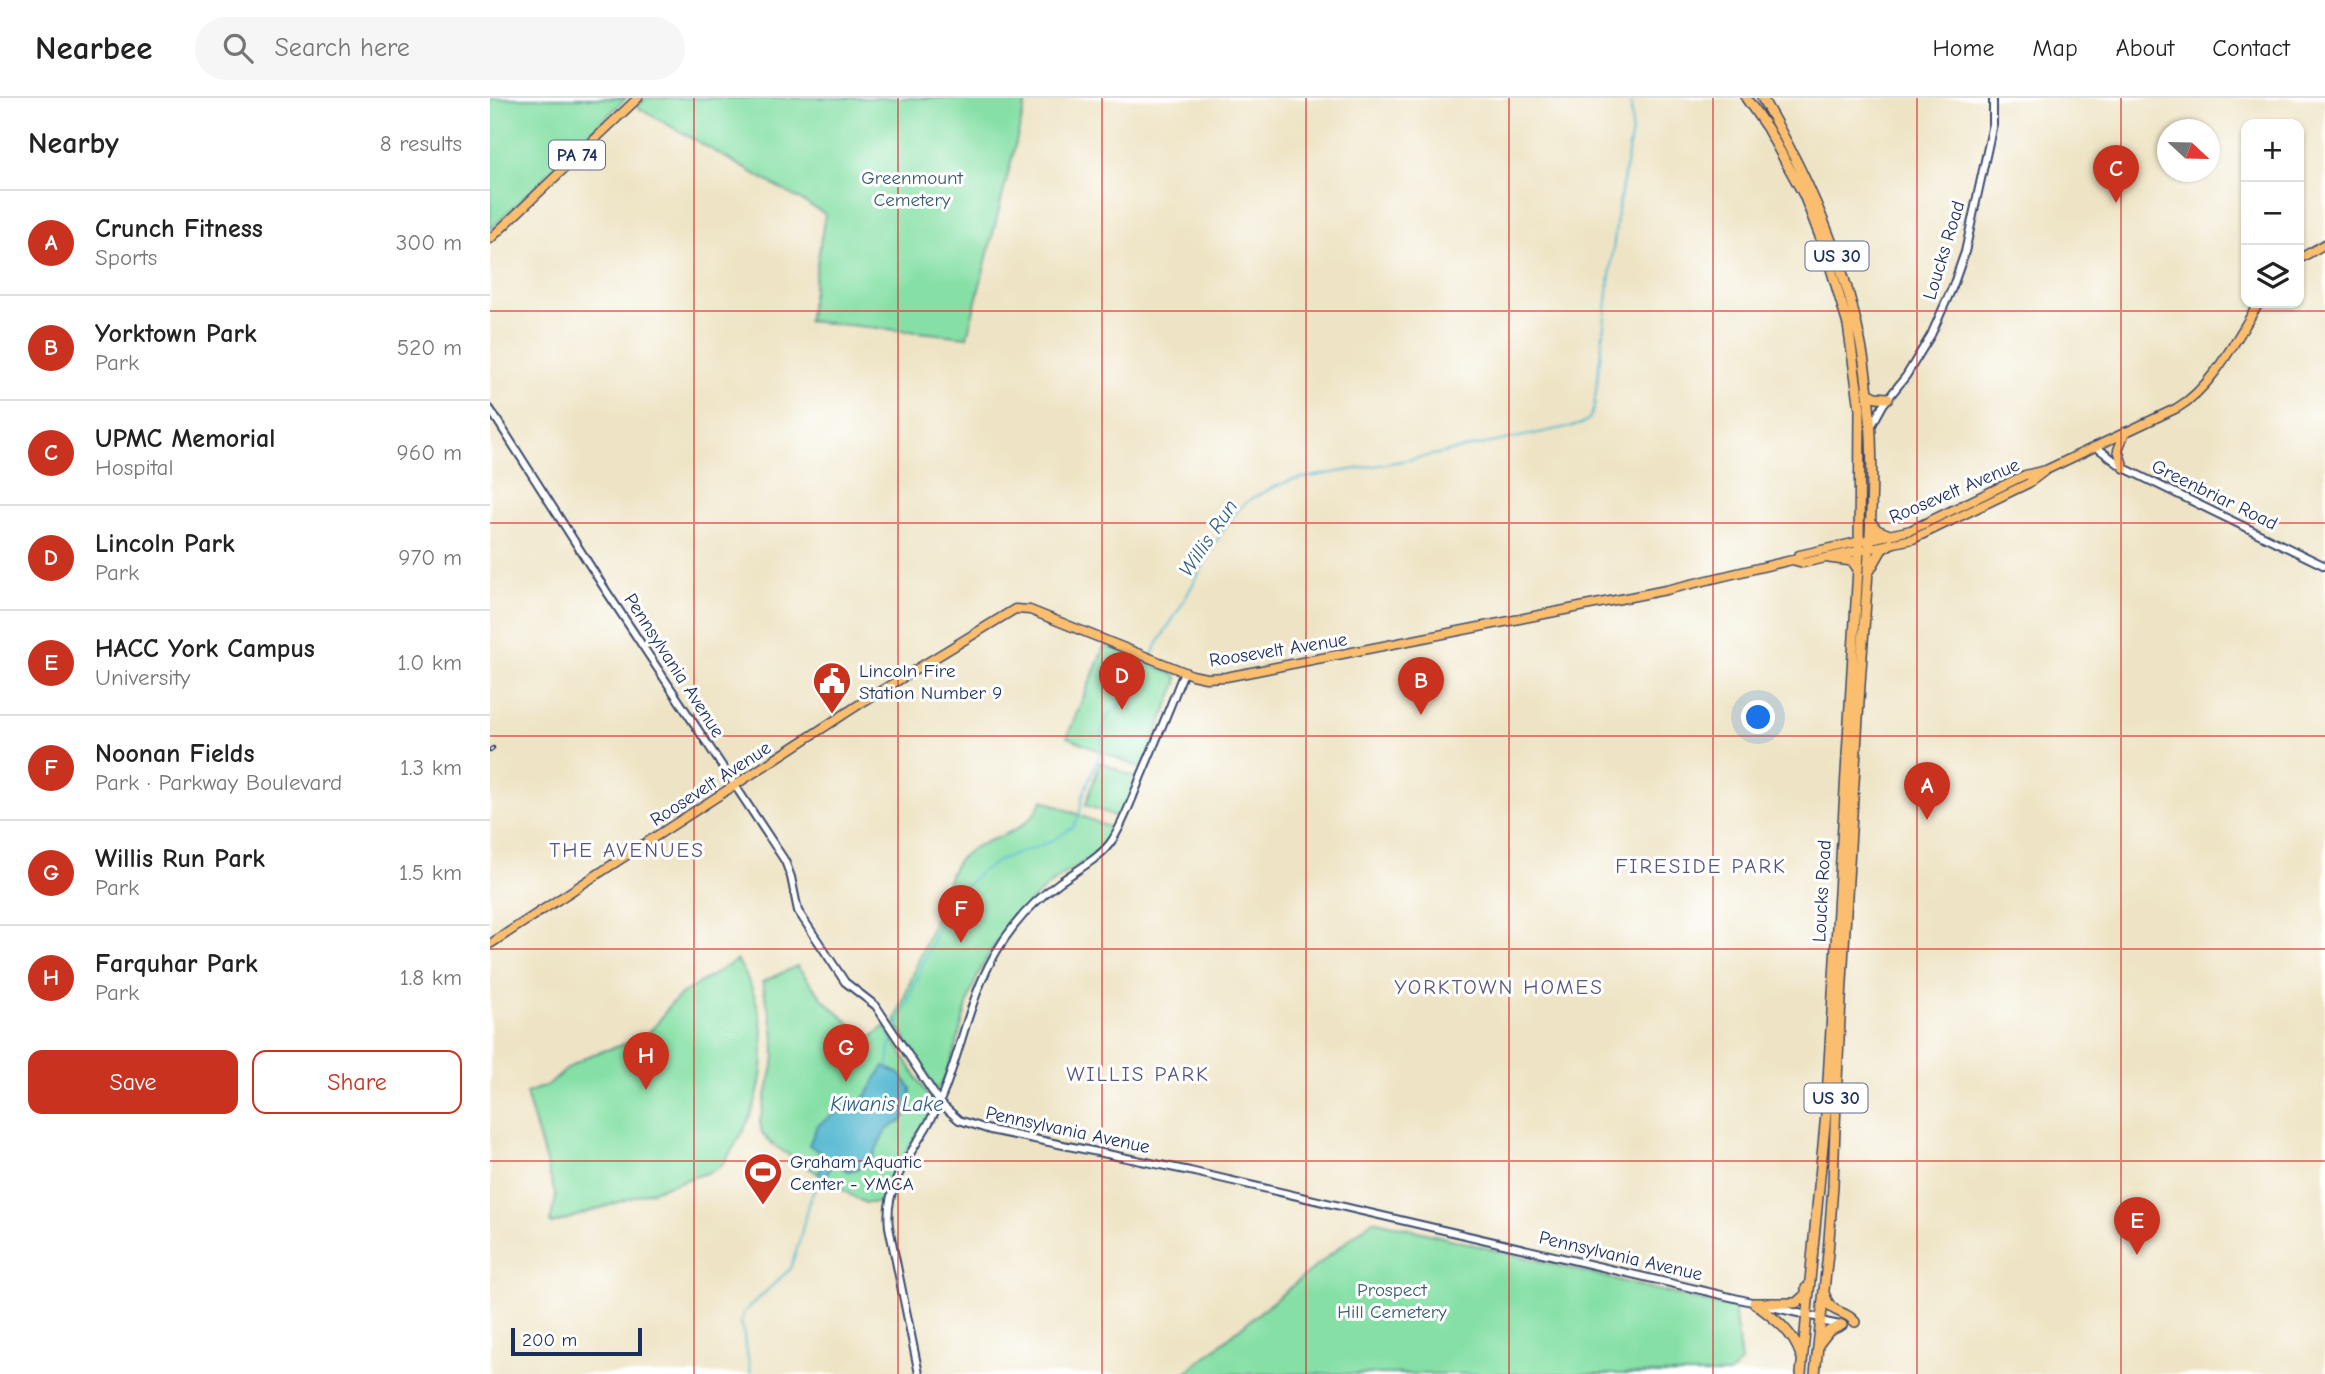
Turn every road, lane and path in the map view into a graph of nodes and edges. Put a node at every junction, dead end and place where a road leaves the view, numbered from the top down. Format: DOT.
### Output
graph roads {
  1 [pos="632,98"];
  2 [pos="638,98"];
  3 [pos="1746,98"];
  4 [pos="1762,98"];
  5 [pos="1993,98"];
  6 [pos="615,118"];
  7 [pos="490,239"];
  8 [pos="2325,244"];
  9 [pos="2304,256"];
  10 [pos="2256,308"];
  11 [pos="1868,393"];
  12 [pos="1888,398"];
  13 [pos="490,409"];
  14 [pos="1860,409"];
  15 [pos="1871,427"];
  16 [pos="2125,432"];
  17 [pos="2095,446"];
  18 [pos="2124,468"];
  19 [pos="2046,470"];
  20 [pos="2018,479"];
  21 [pos="1975,510"];
  22 [pos="1870,520"];
  23 [pos="1891,539"];
  24 [pos="1864,546"];
  25 [pos="1829,558"];
  26 [pos="1794,560"];
  27 [pos="2325,566"];
  28 [pos="1858,569"];
  29 [pos="1867,575"];
  30 [pos="1184,672"];
  31 [pos="736,785"];
  32 [pos="490,944"];
  33 [pos="940,1103"];
  34 [pos="1811,1268"];
  35 [pos="1824,1289"];
  36 [pos="1754,1303"];
  37 [pos="1806,1314"];
  38 [pos="1820,1318"];
  39 [pos="1855,1322"];
  40 [pos="1842,1325"];
  41 [pos="1817,1347"];
  42 [pos="1802,1361"];
  43 [pos="919,1374"];
  44 [pos="1801,1374"];
  45 [pos="1815,1374"];
  1 -- 6 [label="main road, PA 74"];
  2 -- 6 [label="main road, PA 74"];
  3 -- 14 [label="highway, US 30 / US 30"];
  4 -- 11 [label="highway, US 30 / US 30"];
  5 -- 12 [label="street, Loucks Road"];
  6 -- 7 [label="main road, PA 74"];
  8 -- 9 [label="main road"];
  10 -- 16 [label="main road, Roosevelt Avenue"];
  11 -- 12 [label="highway"];
  11 -- 15 [label="highway, US 30 / US 30"];
  12 -- 15 [label="street, Loucks Road"];
  13 -- 31 [label="street, Pennsylvania Avenue"];
  14 -- 24 [label="highway, Loucks Road / US 30"];
  15 -- 22 [label="highway, Loucks Road / US 30"];
  16 -- 17 [label="main road, Roosevelt Avenue"];
  16 -- 18 [label="main road"];
  17 -- 18 [label="street, Greenbriar Road"];
  17 -- 19 [label="main road, Roosevelt Avenue"];
  18 -- 27 [label="street, Greenbriar Road"];
  19 -- 20 [label="main road, Roosevelt Avenue"];
  19 -- 21 [label="main road, Roosevelt Avenue"];
  20 -- 21 [label="main road"];
  20 -- 23 [label="main road, Roosevelt Avenue"];
  21 -- 23 [label="main road, Roosevelt Avenue"];
  22 -- 23 [label="highway"];
  22 -- 24 [label="highway, Loucks Road / US 30"];
  23 -- 24 [label="main road, Roosevelt Avenue"];
  23 -- 29 [label="highway"];
  24 -- 25 [label="main road, Roosevelt Avenue"];
  24 -- 26 [label="main road, Roosevelt Avenue"];
  24 -- 28 [label="highway, Loucks Road / US 30"];
  24 -- 29 [label="highway, Loucks Road / US 30"];
  25 -- 26 [label="main road, Roosevelt Avenue"];
  25 -- 28 [label="highway"];
  26 -- 30 [label="main road, Roosevelt Avenue"];
  28 -- 34 [label="highway, Loucks Road / US 30"];
  29 -- 35 [label="highway, Loucks Road / US 30"];
  30 -- 31 [label="main road, Roosevelt Avenue"];
  30 -- 33 [label="street"];
  31 -- 32 [label="main road, Roosevelt Avenue"];
  31 -- 33 [label="street, Pennsylvania Avenue"];
  33 -- 36 [label="street, Pennsylvania Avenue"];
  33 -- 43 [label="street"];
  34 -- 36 [label="highway"];
  34 -- 37 [label="highway, Loucks Road / US 30"];
  35 -- 38 [label="highway, Loucks Road / US 30"];
  35 -- 39 [label="highway"];
  36 -- 37 [label="street, Pennsylvania Avenue"];
  36 -- 42 [label="highway"];
  37 -- 38 [label="street, Pennsylvania Avenue"];
  37 -- 42 [label="highway, Loucks Road / US 30"];
  38 -- 40 [label="street, Pennsylvania Avenue"];
  38 -- 41 [label="highway, Loucks Road / US 30"];
  40 -- 41 [label="highway"];
  41 -- 45 [label="highway, Loucks Road / US 30"];
  42 -- 44 [label="highway, Loucks Road / US 30"];
}
